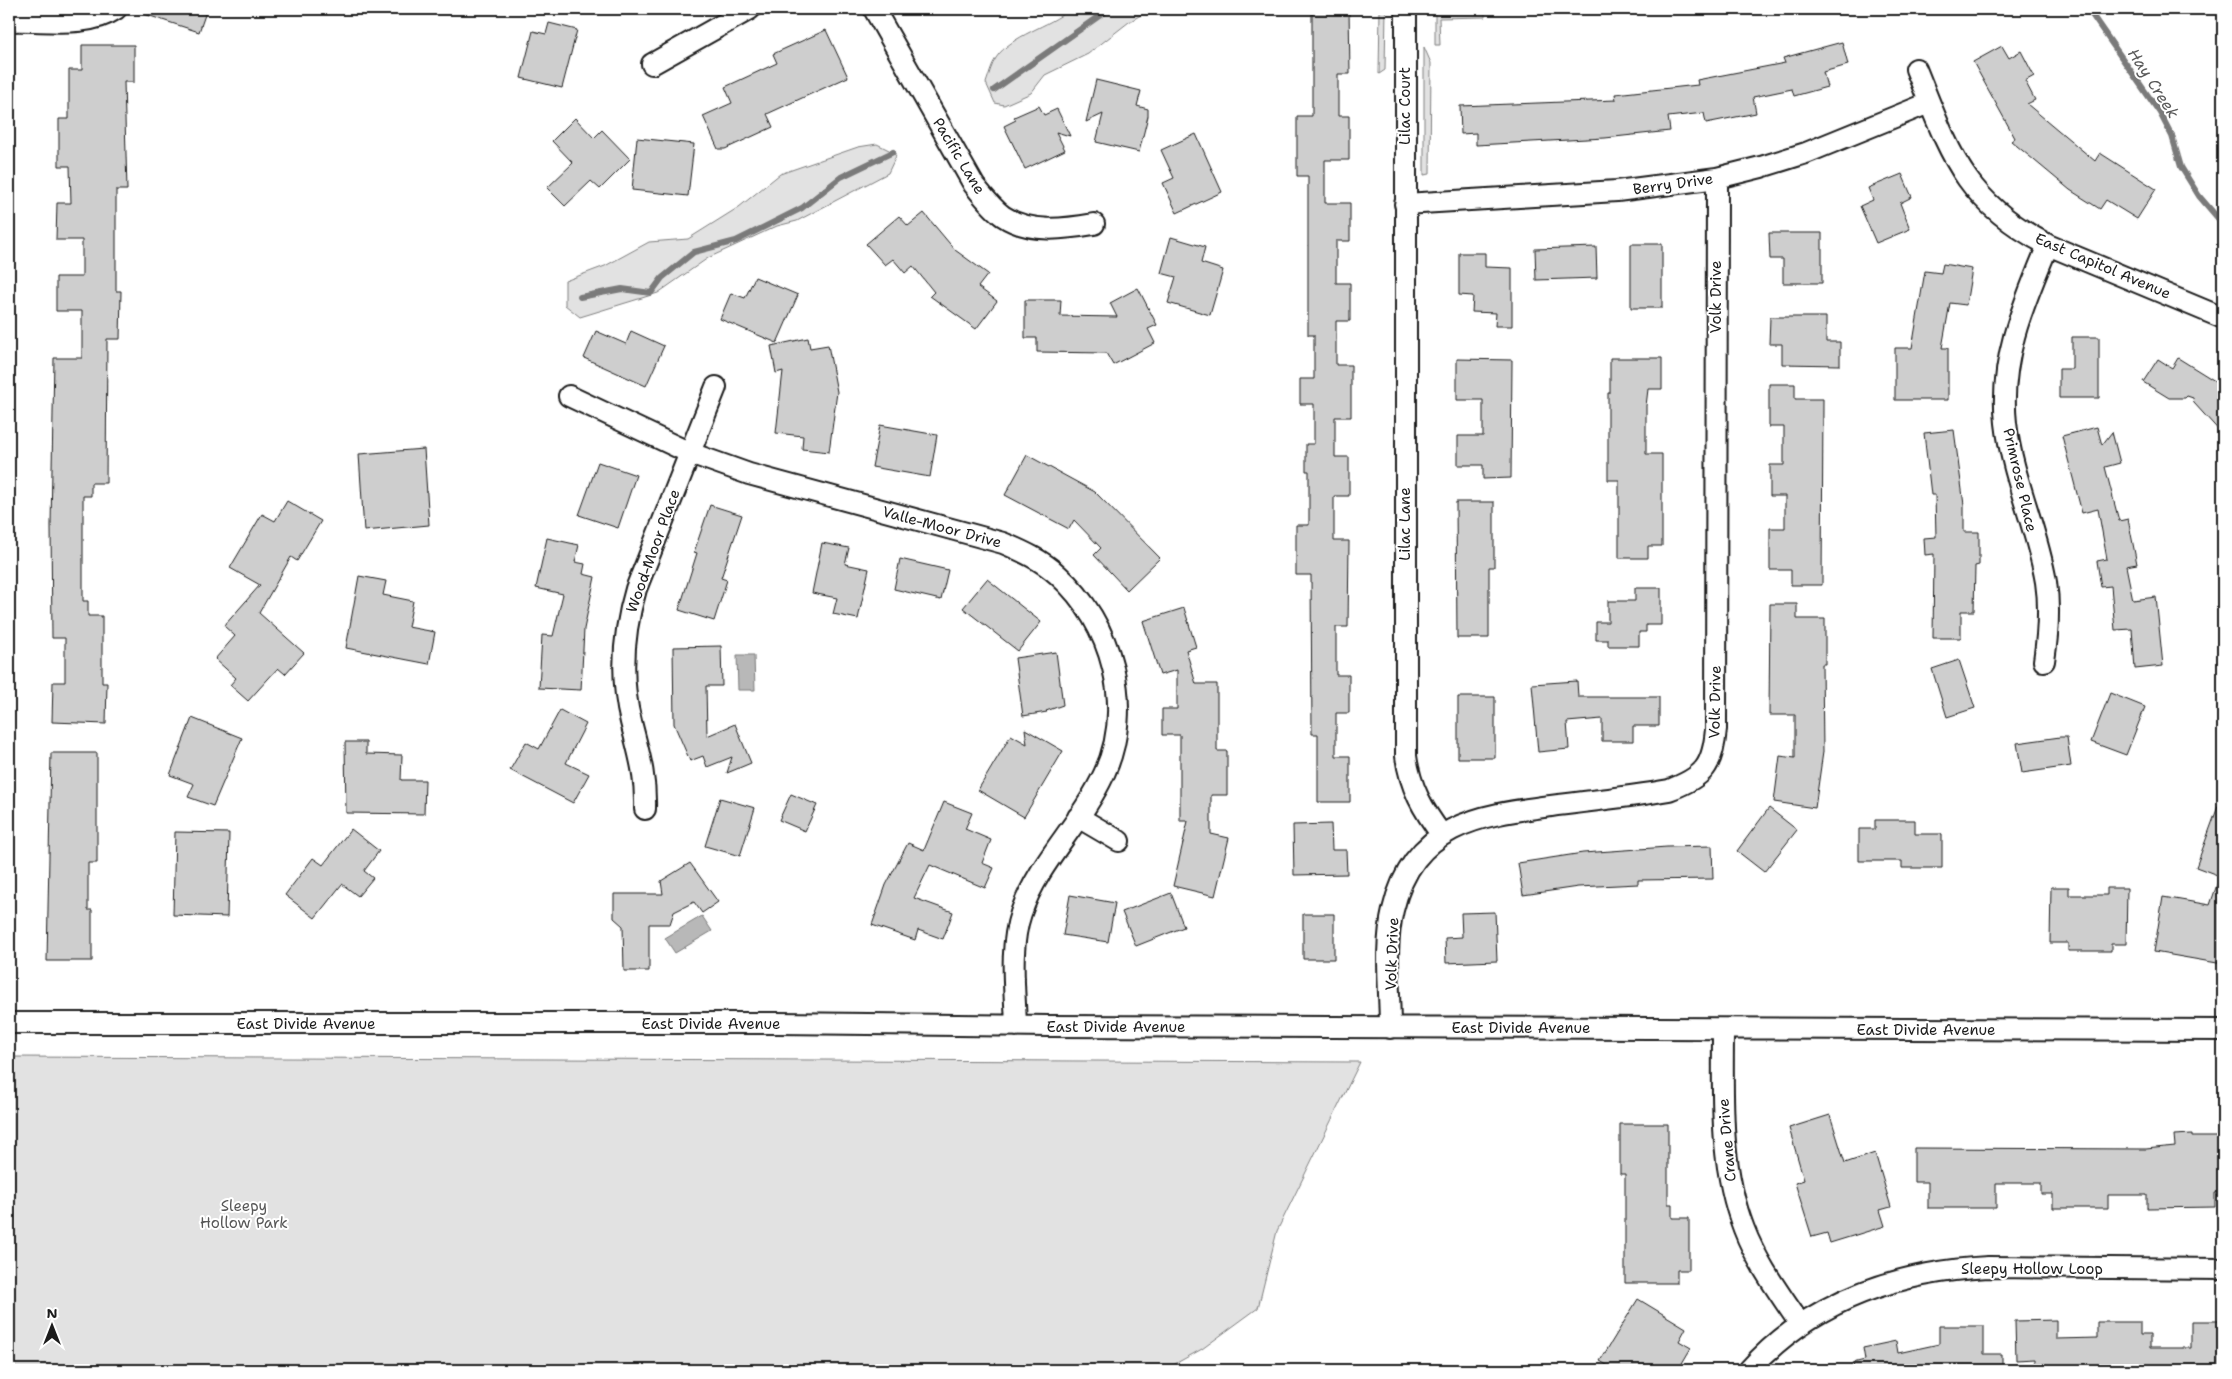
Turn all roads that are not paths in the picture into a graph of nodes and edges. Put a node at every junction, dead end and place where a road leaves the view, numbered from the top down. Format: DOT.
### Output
graph roads {
  1 [pos="116,9"];
  2 [pos="750,9"];
  3 [pos="874,9"];
  4 [pos="1406,9"];
  5 [pos="9,21"];
  6 [pos="652,64"];
  7 [pos="1916,69"];
  8 [pos="1929,103"];
  9 [pos="1716,178"];
  10 [pos="1405,204"];
  11 [pos="1094,224"];
  12 [pos="2048,245"];
  13 [pos="2223,318"];
  14 [pos="716,388"];
  15 [pos="569,396"];
  16 [pos="690,453"];
  17 [pos="2044,661"];
  18 [pos="645,809"];
  19 [pos="1078,817"];
  20 [pos="1442,834"];
  21 [pos="1118,841"];
  22 [pos="9,1023"];
  23 [pos="1016,1026"];
  24 [pos="1390,1028"];
  25 [pos="1723,1029"];
  26 [pos="2223,1030"];
  27 [pos="2223,1269"];
  28 [pos="1800,1324"];
  29 [pos="1749,1370"];
  1 -- 5 [label="street"];
  2 -- 6 [label="street"];
  3 -- 11 [label="street, Pacific Lane"];
  4 -- 10 [label="street, Lilac Court"];
  7 -- 8 [label="street, East Capitol Avenue"];
  8 -- 9 [label="street, Berry Drive"];
  8 -- 12 [label="street, East Capitol Avenue"];
  9 -- 10 [label="street, Berry Drive"];
  9 -- 20 [label="street, Volk Drive"];
  10 -- 20 [label="street, Lilac Lane"];
  12 -- 13 [label="street, East Capitol Avenue"];
  12 -- 17 [label="street, Primrose Place"];
  14 -- 16 [label="street, Wood-Moor Place"];
  15 -- 16 [label="street, Valle-Moor Drive"];
  16 -- 18 [label="street, Wood-Moor Place"];
  16 -- 19 [label="street, Valle-Moor Drive"];
  19 -- 21 [label="street"];
  19 -- 23 [label="street, Valle-Moor Drive"];
  20 -- 24 [label="street, Volk Drive"];
  22 -- 23 [label="street, East Divide Avenue"];
  23 -- 24 [label="street, East Divide Avenue"];
  24 -- 25 [label="street, East Divide Avenue"];
  25 -- 26 [label="street, East Divide Avenue"];
  25 -- 28 [label="street, Crane Drive"];
  27 -- 28 [label="street, Sleepy Hollow Loop"];
  28 -- 29 [label="street, Sleepy Hollow Loop"];
}
